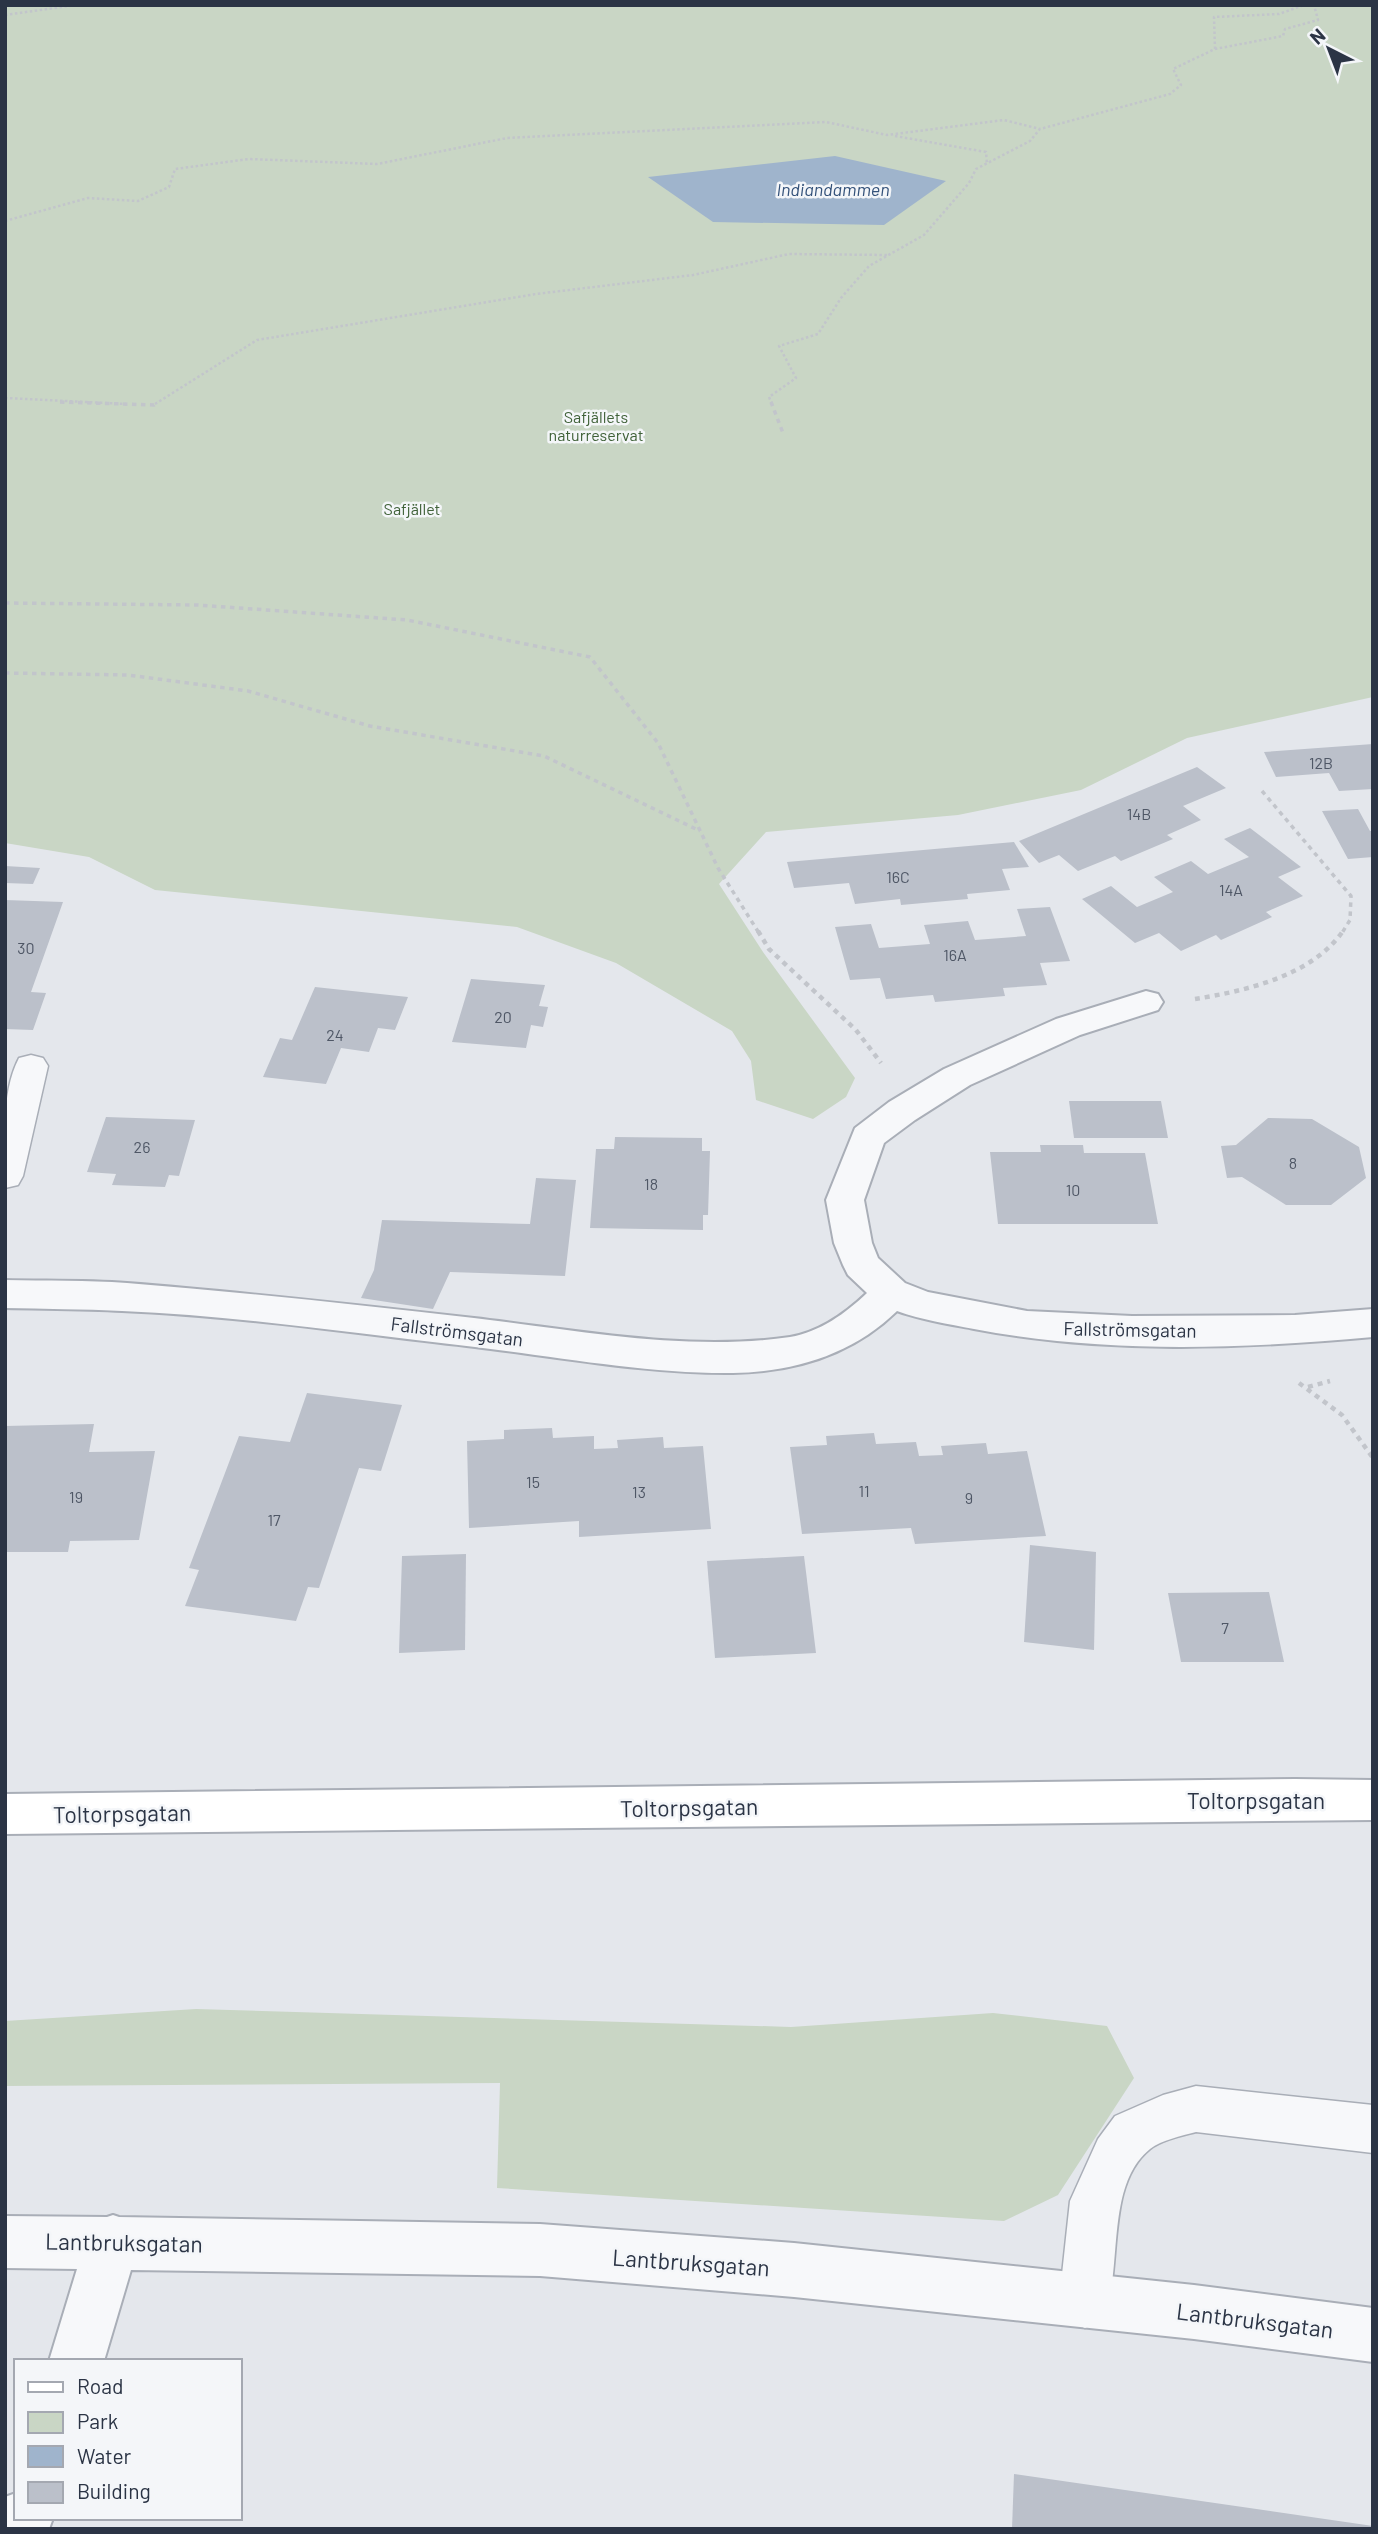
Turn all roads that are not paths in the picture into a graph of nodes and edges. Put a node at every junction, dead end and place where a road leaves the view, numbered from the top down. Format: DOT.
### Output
graph roads {
  1 [pos="1146,1002"];
  2 [pos="31,1066"];
  3 [pos="5,1175"];
  4 [pos="891,1293"];
  5 [pos="5,1294"];
  6 [pos="1373,1323"];
  7 [pos="1373,1800"];
  8 [pos="5,1814"];
  9 [pos="1373,2129"];
  10 [pos="113,2241"];
  11 [pos="5,2242"];
  12 [pos="1085,2302"];
  13 [pos="1373,2335"];
  14 [pos="77,2359"];
  1 -- 4 [label="street, Fallströmsgatan"];
  2 -- 3 [label="lane"];
  4 -- 5 [label="street, Fallströmsgatan"];
  4 -- 6 [label="street, Fallströmsgatan"];
  7 -- 8 [label="street, Toltorpsgatan"];
  9 -- 12 [label="lane"];
  10 -- 11 [label="street, Lantbruksgatan"];
  10 -- 12 [label="street, Lantbruksgatan"];
  10 -- 14 [label="street"];
  12 -- 13 [label="street, Lantbruksgatan"];
}
